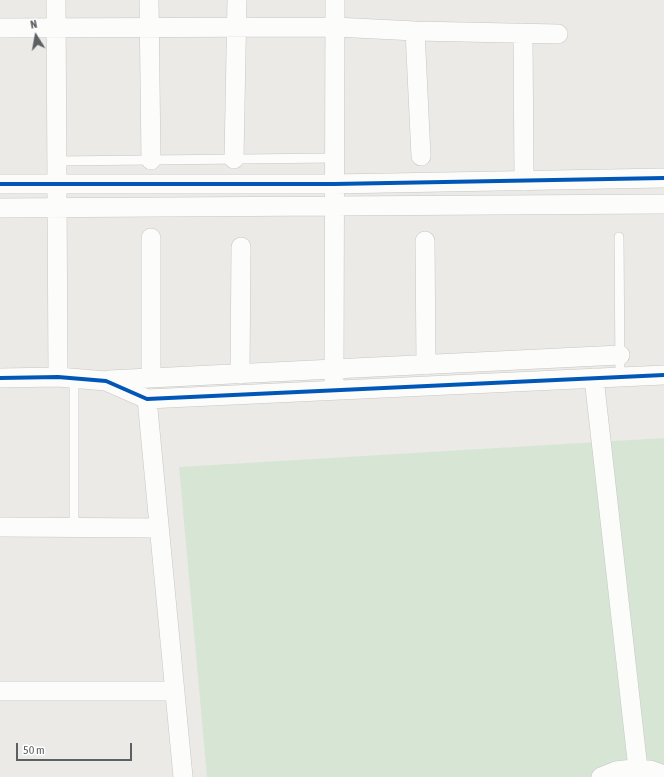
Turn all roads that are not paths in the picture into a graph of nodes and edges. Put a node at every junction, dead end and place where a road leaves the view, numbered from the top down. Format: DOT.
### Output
graph roads {
  1 [pos="56,0"];
  2 [pos="149,0"];
  3 [pos="237,0"];
  4 [pos="335,0"];
  5 [pos="236,27"];
  6 [pos="334,27"];
  7 [pos="0,28"];
  8 [pos="56,28"];
  9 [pos="149,28"];
  10 [pos="415,31"];
  11 [pos="523,33"];
  12 [pos="558,34"];
  13 [pos="421,156"];
  14 [pos="334,158"];
  15 [pos="234,159"];
  16 [pos="151,160"];
  17 [pos="57,161"];
  18 [pos="664,178"];
  19 [pos="524,181"];
  20 [pos="0,184"];
  21 [pos="57,184"];
  22 [pos="334,184"];
  23 [pos="664,204"];
  24 [pos="334,205"];
  25 [pos="57,207"];
  26 [pos="0,208"];
  27 [pos="619,237"];
  28 [pos="152,238"];
  29 [pos="425,241"];
  30 [pos="241,247"];
  31 [pos="620,355"];
  32 [pos="426,365"];
  33 [pos="334,369"];
  34 [pos="240,374"];
  35 [pos="664,375"];
  36 [pos="66,377"];
  37 [pos="620,377"];
  38 [pos="0,378"];
  39 [pos="151,378"];
  40 [pos="594,378"];
  41 [pos="106,381"];
  42 [pos="334,390"];
  43 [pos="147,399"];
  44 [pos="0,527"];
  45 [pos="74,527"];
  46 [pos="159,528"];
  47 [pos="0,691"];
  48 [pos="175,691"];
  49 [pos="638,769"];
  50 [pos="664,775"];
  51 [pos="183,777"];
  52 [pos="601,777"];
  1 -- 8 [label="street"];
  2 -- 9 [label="street"];
  3 -- 5 [label="street"];
  4 -- 6 [label="street"];
  5 -- 6 [label="street"];
  5 -- 9 [label="street"];
  5 -- 15 [label="street"];
  6 -- 10 [label="street"];
  6 -- 14 [label="street"];
  7 -- 8 [label="street"];
  8 -- 9 [label="street"];
  8 -- 17 [label="street"];
  9 -- 16 [label="street"];
  10 -- 11 [label="street"];
  10 -- 13 [label="street"];
  11 -- 12 [label="street"];
  11 -- 19 [label="street"];
  14 -- 15 [label="lane"];
  14 -- 22 [label="street"];
  15 -- 16 [label="lane"];
  16 -- 17 [label="lane"];
  17 -- 21 [label="street"];
  18 -- 19 [label="street"];
  19 -- 22 [label="street"];
  20 -- 21 [label="street"];
  21 -- 22 [label="street"];
  21 -- 25 [label="street"];
  22 -- 24 [label="street"];
  23 -- 24 [label="street"];
  24 -- 25 [label="street"];
  24 -- 33 [label="street"];
  25 -- 26 [label="street"];
  25 -- 36 [label="street"];
  27 -- 31 [label="lane"];
  28 -- 39 [label="street"];
  29 -- 32 [label="street"];
  30 -- 34 [label="street"];
  31 -- 32 [label="street"];
  31 -- 37 [label="lane"];
  32 -- 33 [label="street"];
  33 -- 34 [label="street"];
  33 -- 42 [label="street"];
  34 -- 39 [label="street"];
  35 -- 37 [label="street"];
  36 -- 38 [label="street"];
  36 -- 41 [label="street"];
  36 -- 45 [label="lane"];
  37 -- 40 [label="street"];
  39 -- 41 [label="street"];
  40 -- 42 [label="street"];
  40 -- 49 [label="street"];
  41 -- 43 [label="street"];
  42 -- 43 [label="street"];
  43 -- 46 [label="street"];
  44 -- 45 [label="street"];
  45 -- 46 [label="street"];
  46 -- 48 [label="street"];
  47 -- 48 [label="street"];
  48 -- 51 [label="street"];
  49 -- 50 [label="street"];
  49 -- 52 [label="street"];
}
